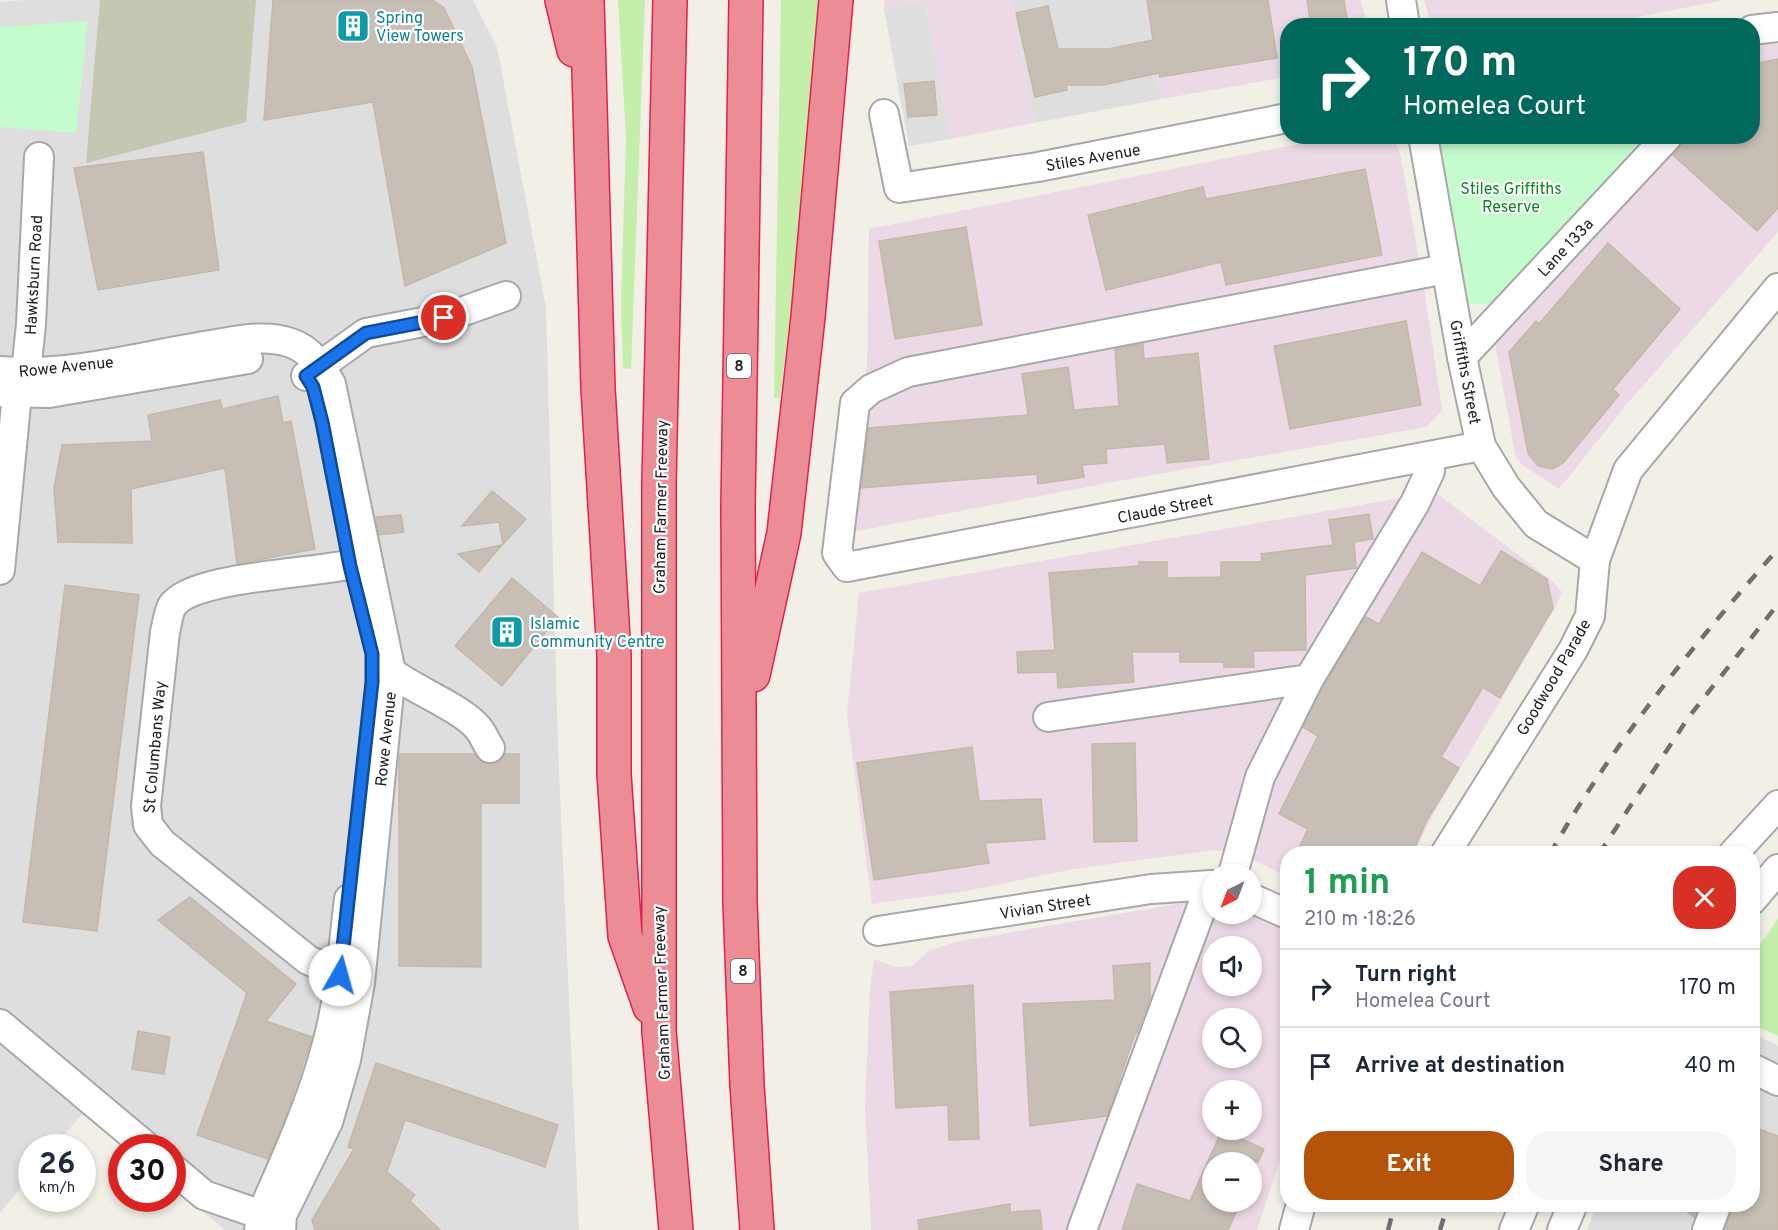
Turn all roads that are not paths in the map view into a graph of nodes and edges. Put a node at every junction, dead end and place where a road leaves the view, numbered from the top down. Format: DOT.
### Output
graph roads {
  1 [pos="562,0"];
  2 [pos="587,0"];
  3 [pos="670,0"];
  4 [pos="746,0"];
  5 [pos="836,0"];
  6 [pos="1401,0"];
  7 [pos="1404,18"];
  8 [pos="1778,27"];
  9 [pos="1760,29"];
  10 [pos="884,114"];
  11 [pos="590,118"];
  12 [pos="1280,119"];
  13 [pos="1424,144"];
  14 [pos="1661,144"];
  15 [pos="39,157"];
  16 [pos="1446,269"];
  17 [pos="1778,288"];
  18 [pos="506,296"];
  19 [pos="1462,357"];
  20 [pos="313,370"];
  21 [pos="11,383"];
  22 [pos="1481,446"];
  23 [pos="1430,458"];
  24 [pos="1595,560"];
  25 [pos="358,564"];
  26 [pos="0,570"];
  27 [pos="392,672"];
  28 [pos="1309,679"];
  29 [pos="1048,717"];
  30 [pos="740,732"];
  31 [pos="490,748"];
  32 [pos="1778,805"];
  33 [pos="1450,846"];
  34 [pos="1740,846"];
  35 [pos="1225,864"];
  36 [pos="1778,869"];
  37 [pos="1202,883"];
  38 [pos="1760,890"];
  39 [pos="1262,903"];
  40 [pos="1280,911"];
  41 [pos="1202,922"];
  42 [pos="878,931"];
  43 [pos="350,979"];
  44 [pos="0,1024"];
  45 [pos="659,1031"];
  46 [pos="1760,1072"];
  47 [pos="1778,1081"];
  48 [pos="131,1134"];
  49 [pos="186,1180"];
  50 [pos="1299,1212"];
  51 [pos="1522,1212"];
  52 [pos="1570,1212"];
  53 [pos="1714,1212"];
  54 [pos="270,1224"];
  55 [pos="676,1230"];
  56 [pos="757,1230"];
  57 [pos="1082,1230"];
  58 [pos="1294,1230"];
  59 [pos="1514,1230"];
  60 [pos="1563,1230"];
  61 [pos="1707,1230"];
  1 -- 11 [label="highway"];
  2 -- 11 [label="highway"];
  3 -- 45 [label="highway, Graham Farmer Freeway"];
  4 -- 30 [label="highway, 8"];
  5 -- 30 [label="highway"];
  6 -- 7 [label="street"];
  8 -- 9 [label="street"];
  10 -- 12 [label="street, Stiles Avenue"];
  11 -- 45 [label="highway"];
  13 -- 16 [label="street, Griffiths Street"];
  14 -- 19 [label="street, Lane 133a"];
  15 -- 21 [label="street, Hawksburn Road"];
  16 -- 19 [label="street, Griffiths Street"];
  16 -- 23 [label="street, Claude Street"];
  17 -- 24 [label="street, Goodwood Parade"];
  18 -- 20 [label="street"];
  19 -- 22 [label="street, Griffiths Street"];
  20 -- 21 [label="street, Rowe Avenue"];
  20 -- 25 [label="street, Rowe Avenue"];
  21 -- 26 [label="street, Hawksburn Road"];
  22 -- 23 [label="street, Claude Street"];
  22 -- 24 [label="street, Griffiths Street"];
  23 -- 28 [label="street"];
  24 -- 33 [label="street, Goodwood Parade"];
  25 -- 27 [label="street, Rowe Avenue"];
  25 -- 43 [label="street, Rowe Avenue"];
  25 -- 43 [label="street, St Columbans Way"];
  27 -- 31 [label="street"];
  27 -- 43 [label="street, Rowe Avenue"];
  28 -- 29 [label="street"];
  28 -- 35 [label="street"];
  30 -- 56 [label="highway, 8"];
  32 -- 34 [label="street"];
  36 -- 38 [label="street"];
  37 -- 42 [label="street, Vivian Street"];
  39 -- 40 [label="street"];
  41 -- 57 [label="street"];
  43 -- 54 [label="street, Rowe Avenue"];
  44 -- 48 [label="street"];
  45 -- 55 [label="highway, Graham Farmer Freeway"];
  46 -- 47 [label="street"];
  49 -- 54 [label="street"];
  50 -- 58 [label="street"];
  51 -- 59 [label="street"];
  52 -- 60 [label="street"];
  53 -- 61 [label="street"];
}
